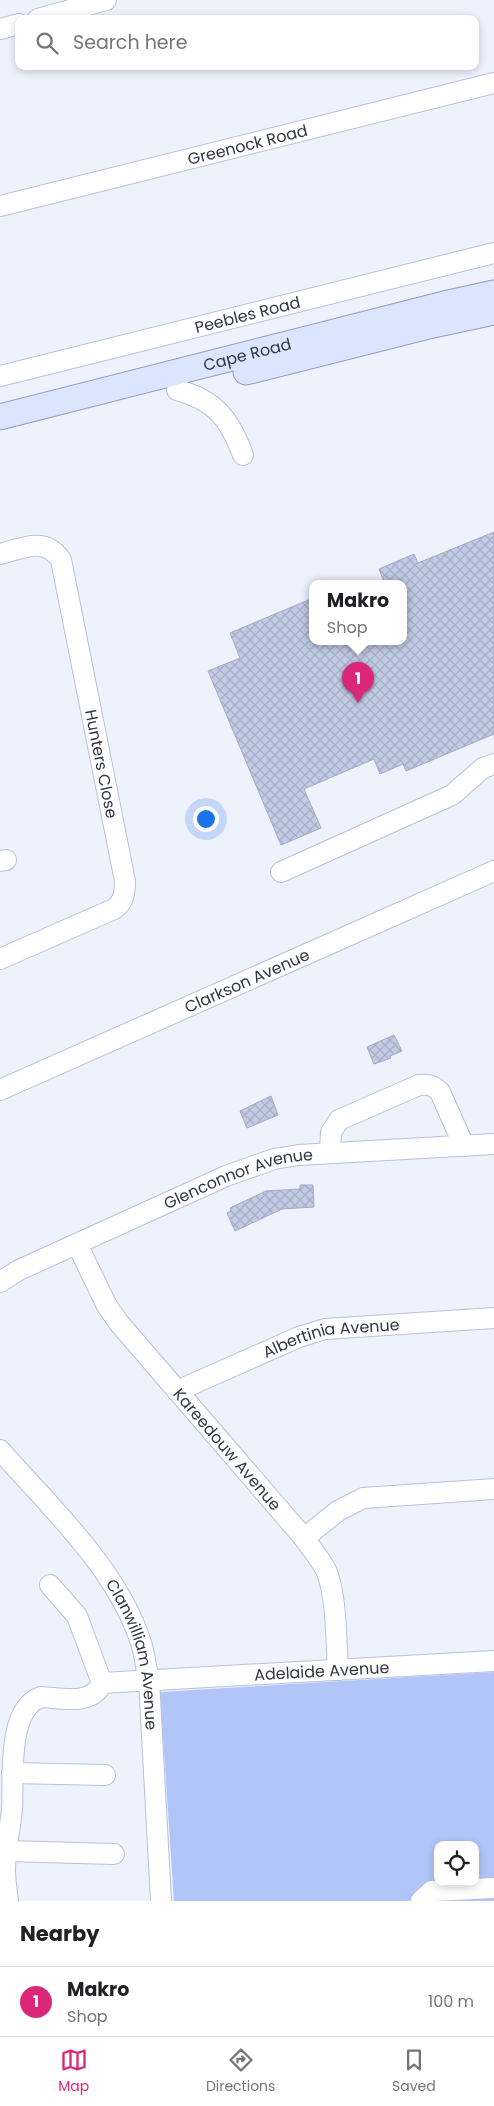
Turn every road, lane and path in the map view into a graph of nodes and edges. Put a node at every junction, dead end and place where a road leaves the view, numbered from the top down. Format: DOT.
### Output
graph roads {
  1 [pos="106,0"];
  2 [pos="52,15"];
  3 [pos="15,25"];
  4 [pos="0,29"];
  5 [pos="494,83"];
  6 [pos="0,206"];
  7 [pos="494,253"];
  8 [pos="494,293"];
  9 [pos="494,312"];
  10 [pos="0,376"];
  11 [pos="177,390"];
  12 [pos="0,417"];
  13 [pos="0,429"];
  14 [pos="243,455"];
  15 [pos="0,554"];
  16 [pos="494,764"];
  17 [pos="281,872"];
  18 [pos="494,872"];
  19 [pos="0,959"];
  20 [pos="0,1090"];
  21 [pos="494,1144"];
  22 [pos="464,1146"];
  23 [pos="330,1153"];
  24 [pos="77,1244"];
  25 [pos="0,1282"];
  26 [pos="494,1318"];
  27 [pos="177,1392"];
  28 [pos="0,1450"];
  29 [pos="494,1489"];
  30 [pos="304,1538"];
  31 [pos="50,1585"];
  32 [pos="494,1661"];
  33 [pos="338,1670"];
  34 [pos="149,1680"];
  35 [pos="102,1683"];
  36 [pos="12,1773"];
  37 [pos="105,1775"];
  38 [pos="6,1851"];
  39 [pos="114,1854"];
  40 [pos="494,1888"];
  41 [pos="8,1901"];
  42 [pos="161,1901"];
  43 [pos="421,1901"];
  1 -- 2 [label="street"];
  3 -- 4 [label="street"];
  5 -- 6 [label="street, Greenock Road"];
  7 -- 10 [label="street, Peebles Road"];
  8 -- 12 [label="main road, Cape Road"];
  9 -- 11 [label="main road, Cape Road"];
  11 -- 13 [label="main road, Cape Road"];
  11 -- 14 [label="street"];
  15 -- 19 [label="street, Hunters Close"];
  16 -- 17 [label="street"];
  18 -- 20 [label="street, Clarkson Avenue"];
  21 -- 22 [label="street, Glenconnor Avenue"];
  22 -- 23 [label="street, Glenconnor Avenue"];
  22 -- 23 [label="street"];
  23 -- 24 [label="street, Glenconnor Avenue"];
  24 -- 25 [label="street, Glenconnor Avenue"];
  24 -- 27 [label="street, Kareedouw Avenue"];
  26 -- 27 [label="street, Albertinia Avenue"];
  27 -- 30 [label="street, Kareedouw Avenue"];
  28 -- 34 [label="street, Clanwilliam Avenue"];
  29 -- 30 [label="street"];
  30 -- 33 [label="street, Kareedouw Avenue"];
  31 -- 35 [label="street"];
  32 -- 33 [label="street, Adelaide Avenue"];
  33 -- 34 [label="street, Adelaide Avenue"];
  34 -- 35 [label="street, Adelaide Avenue"];
  34 -- 42 [label="street, Clanwilliam Avenue"];
  35 -- 36 [label="street"];
  36 -- 37 [label="street"];
  36 -- 38 [label="street"];
  38 -- 39 [label="street"];
  38 -- 41 [label="street"];
  40 -- 43 [label="street"];
}
